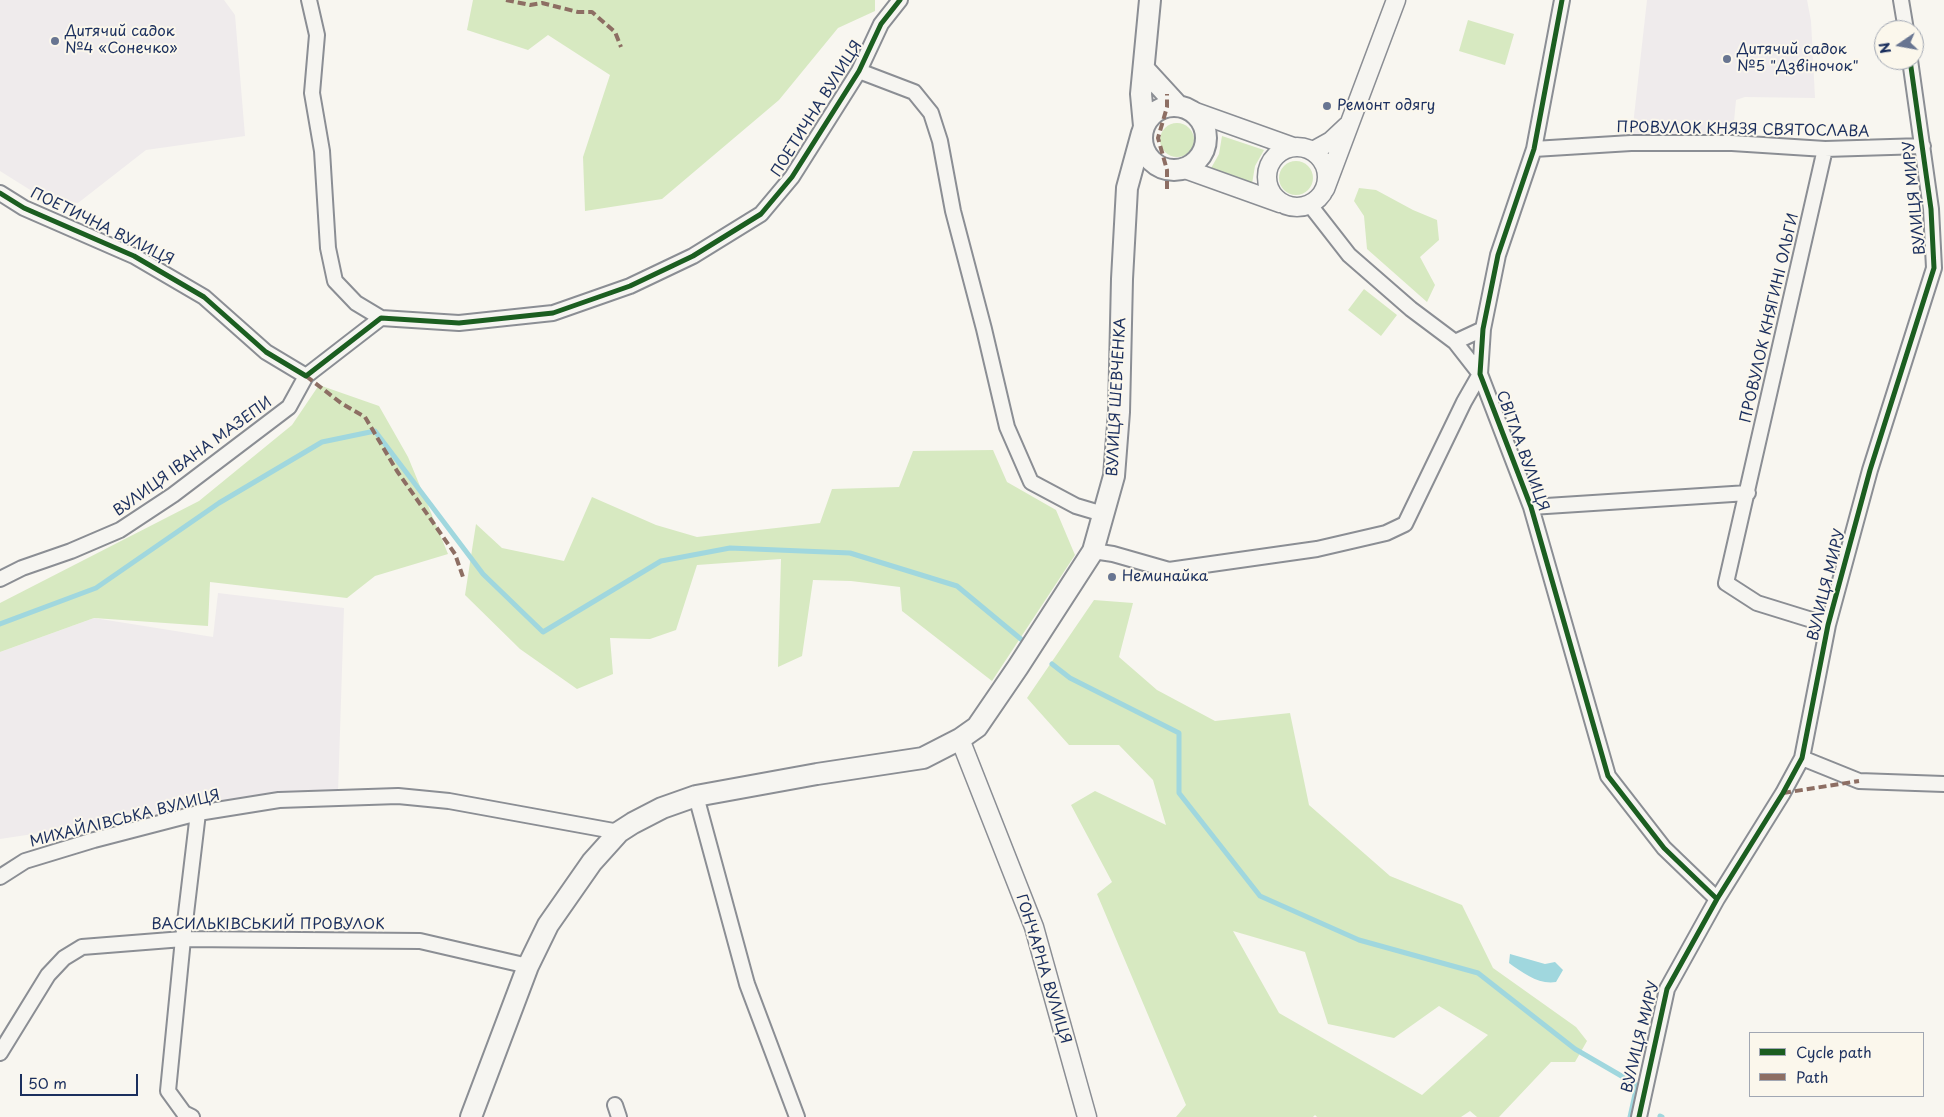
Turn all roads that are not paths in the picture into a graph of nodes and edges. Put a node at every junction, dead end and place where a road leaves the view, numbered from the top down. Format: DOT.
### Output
graph roads {
  1 [pos="309,0"];
  2 [pos="900,0"];
  3 [pos="1150,0"];
  4 [pos="1396,0"];
  5 [pos="1562,0"];
  6 [pos="1902,0"];
  7 [pos="1905,20"];
  8 [pos="1145,70"];
  9 [pos="1912,70"];
  10 [pos="859,71"];
  11 [pos="1181,107"];
  12 [pos="1348,125"];
  13 [pos="1143,130"];
  14 [pos="1923,146"];
  15 [pos="1292,147"];
  16 [pos="1534,149"];
  17 [pos="1825,149"];
  18 [pos="1313,151"];
  19 [pos="1179,170"];
  20 [pos="1127,188"];
  21 [pos="1325,189"];
  22 [pos="0,194"];
  23 [pos="1280,203"];
  24 [pos="1310,204"];
  25 [pos="382,318"];
  26 [pos="1484,329"];
  27 [pos="1455,342"];
  28 [pos="1480,374"];
  29 [pos="306,376"];
  30 [pos="1748,493"];
  31 [pos="1530,507"];
  32 [pos="1103,514"];
  33 [pos="1093,550"];
  34 [pos="0,580"];
  35 [pos="1828,625"];
  36 [pos="960,739"];
  37 [pos="1802,758"];
  38 [pos="1944,784"];
  39 [pos="696,796"];
  40 [pos="198,814"];
  41 [pos="619,832"];
  42 [pos="0,877"];
  43 [pos="1717,898"];
  44 [pos="183,939"];
  45 [pos="528,966"];
  46 [pos="0,1053"];
  47 [pos="192,1117"];
  48 [pos="471,1117"];
  49 [pos="797,1117"];
  50 [pos="1087,1117"];
  51 [pos="1639,1117"];
  1 -- 25 [label="street"];
  2 -- 10 [label="street, ПОЕТИЧНА ВУЛИЦЯ"];
  3 -- 8 [label="main road, ВУЛИЦЯ ШЕВЧЕНКА"];
  4 -- 12 [label="street"];
  5 -- 16 [label="street, СВІТЛА ВУЛИЦЯ"];
  6 -- 7 [label="street"];
  8 -- 11 [label="main road"];
  8 -- 13 [label="main road, ВУЛИЦЯ ШЕВЧЕНКА"];
  9 -- 14 [label="street, ВУЛИЦЯ МИРУ"];
  10 -- 25 [label="street, ПОЕТИЧНА ВУЛИЦЯ"];
  10 -- 32 [label="street"];
  11 -- 13 [label="main road"];
  11 -- 15 [label="street"];
  11 -- 19 [label="main road"];
  12 -- 18 [label="street"];
  12 -- 21 [label="street"];
  13 -- 19 [label="main road"];
  13 -- 20 [label="main road, ВУЛИЦЯ ШЕВЧЕНКА"];
  14 -- 17 [label="street, ПРОВУЛОК КНЯЗЯ СВЯТОСЛАВА"];
  14 -- 35 [label="street, ВУЛИЦЯ МИРУ"];
  15 -- 18 [label="street"];
  15 -- 23 [label="street"];
  16 -- 17 [label="street, ПРОВУЛОК КНЯЗЯ СВЯТОСЛАВА"];
  16 -- 26 [label="street, СВІТЛА ВУЛИЦЯ"];
  17 -- 30 [label="street, ПРОВУЛОК КНЯГИНІ ОЛЬГИ"];
  18 -- 21 [label="street"];
  19 -- 20 [label="main road"];
  19 -- 23 [label="street"];
  20 -- 32 [label="main road, ВУЛИЦЯ ШЕВЧЕНКА"];
  21 -- 24 [label="street"];
  22 -- 29 [label="street, ПОЕТИЧНА ВУЛИЦЯ"];
  23 -- 24 [label="street"];
  24 -- 27 [label="street, СВІТЛА ВУЛИЦЯ"];
  25 -- 29 [label="street"];
  26 -- 27 [label="street"];
  26 -- 28 [label="street, СВІТЛА ВУЛИЦЯ"];
  27 -- 28 [label="street, СВІТЛА ВУЛИЦЯ"];
  28 -- 31 [label="street, СВІТЛА ВУЛИЦЯ"];
  28 -- 33 [label="street"];
  29 -- 34 [label="street, ВУЛИЦЯ ІВАНА МАЗЕПИ"];
  30 -- 31 [label="street"];
  30 -- 35 [label="street, ПРОВУЛОК КНЯГИНІ ОЛЬГИ"];
  31 -- 43 [label="street, СВІТЛА ВУЛИЦЯ"];
  32 -- 33 [label="main road, ВУЛИЦЯ ШЕВЧЕНКА"];
  33 -- 36 [label="main road, ВУЛИЦЯ ШЕВЧЕНКА"];
  35 -- 37 [label="street, ВУЛИЦЯ МИРУ"];
  36 -- 39 [label="main road, ВУЛИЦЯ ШЕВЧЕНКА"];
  36 -- 50 [label="street, ГОНЧАРНА ВУЛИЦЯ"];
  37 -- 38 [label="street"];
  37 -- 43 [label="street, ВУЛИЦЯ МИРУ"];
  39 -- 41 [label="main road, ВУЛИЦЯ ШЕВЧЕНКА"];
  39 -- 49 [label="street"];
  40 -- 41 [label="street, МИХАЙЛІВСЬКА ВУЛИЦЯ"];
  40 -- 42 [label="street, МИХАЙЛІВСЬКА ВУЛИЦЯ"];
  40 -- 44 [label="street"];
  41 -- 45 [label="main road, ВУЛИЦЯ ШЕВЧЕНКА"];
  43 -- 51 [label="street, ВУЛИЦЯ МИРУ"];
  44 -- 45 [label="street, ВАСИЛЬКІВСЬКИЙ ПРОВУЛОК"];
  44 -- 46 [label="street, ВАСИЛЬКІВСЬКИЙ ПРОВУЛОК"];
  44 -- 47 [label="street"];
  45 -- 48 [label="main road, ВУЛИЦЯ ШЕВЧЕНКА"];
}
